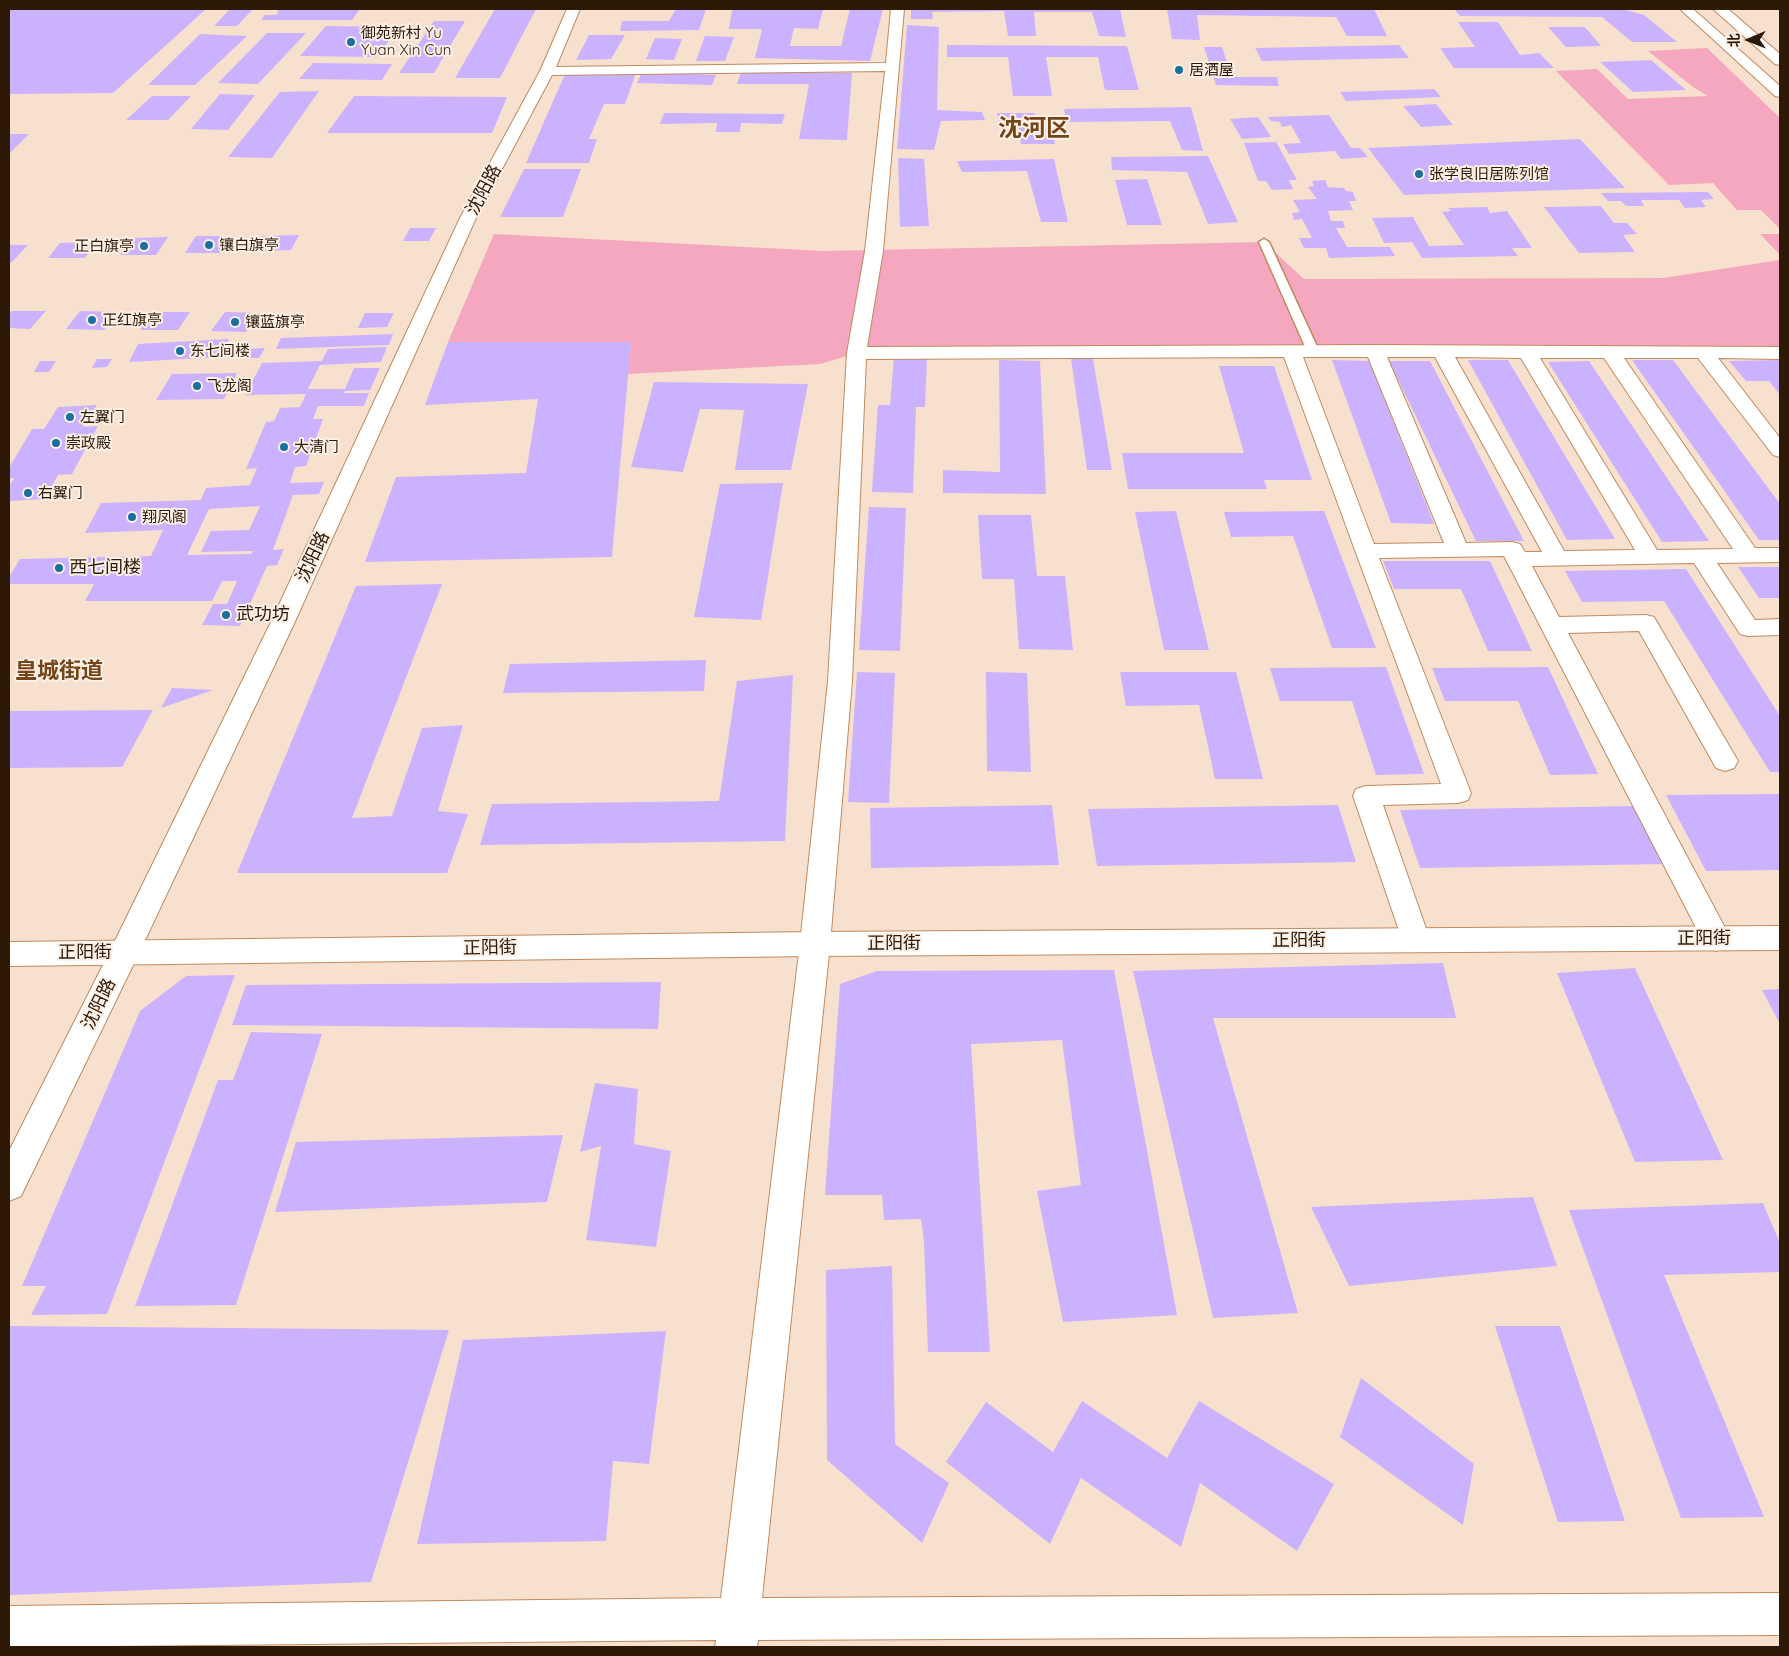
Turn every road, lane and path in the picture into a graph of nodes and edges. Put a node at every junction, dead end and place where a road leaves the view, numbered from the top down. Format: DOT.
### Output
graph roads {
  1 [pos="572,9"];
  2 [pos="898,9"];
  3 [pos="1686,9"];
  4 [pos="1720,9"];
  5 [pos="1780,61"];
  6 [pos="891,67"];
  7 [pos="547,71"];
  8 [pos="1780,93"];
  9 [pos="1264,242"];
  10 [pos="1303,351"];
  11 [pos="1375,351"];
  12 [pos="1442,352"];
  13 [pos="1526,352"];
  14 [pos="1610,352"];
  15 [pos="857,353"];
  16 [pos="1704,353"];
  17 [pos="1780,353"];
  18 [pos="1780,452"];
  19 [pos="1458,550"];
  20 [pos="1365,551"];
  21 [pos="1780,555"];
  22 [pos="1701,556"];
  23 [pos="1749,556"];
  24 [pos="1650,557"];
  25 [pos="1558,558"];
  26 [pos="1517,559"];
  27 [pos="1552,625"];
  28 [pos="1780,627"];
  29 [pos="1725,761"];
  30 [pos="1780,938"];
  31 [pos="1716,939"];
  32 [pos="1415,940"];
  33 [pos="815,944"];
  34 [pos="124,953"];
  35 [pos="9,954"];
  36 [pos="9,1185"];
  37 [pos="1780,1614"];
  38 [pos="9,1626"];
  39 [pos="738,1633"];
  1 -- 7 [label="street, 沈阳路"];
  2 -- 6 [label="street"];
  3 -- 8 [label="street"];
  4 -- 5 [label="street"];
  6 -- 7 [label="street"];
  6 -- 15 [label="street"];
  7 -- 34 [label="street, 沈阳路"];
  9 -- 10 [label="lane"];
  10 -- 11 [label="street"];
  10 -- 15 [label="street"];
  10 -- 20 [label="street"];
  11 -- 12 [label="street"];
  11 -- 19 [label="street"];
  12 -- 13 [label="street"];
  12 -- 25 [label="street"];
  13 -- 14 [label="street"];
  13 -- 24 [label="street"];
  14 -- 16 [label="street"];
  14 -- 23 [label="street"];
  15 -- 33 [label="street"];
  16 -- 17 [label="street"];
  16 -- 18 [label="street"];
  19 -- 20 [label="street"];
  19 -- 26 [label="street"];
  20 -- 32 [label="street"];
  21 -- 23 [label="street"];
  22 -- 23 [label="street"];
  22 -- 24 [label="street"];
  22 -- 28 [label="street"];
  24 -- 25 [label="street"];
  25 -- 26 [label="street"];
  26 -- 27 [label="street"];
  27 -- 29 [label="street"];
  27 -- 31 [label="street"];
  30 -- 31 [label="street, 正阳街"];
  31 -- 32 [label="street, 正阳街"];
  32 -- 33 [label="street, 正阳街"];
  33 -- 34 [label="street, 正阳街"];
  33 -- 39 [label="street"];
  34 -- 35 [label="street, 正阳街"];
  34 -- 36 [label="street, 沈阳路"];
  37 -- 39 [label="street"];
  38 -- 39 [label="street"];
}
